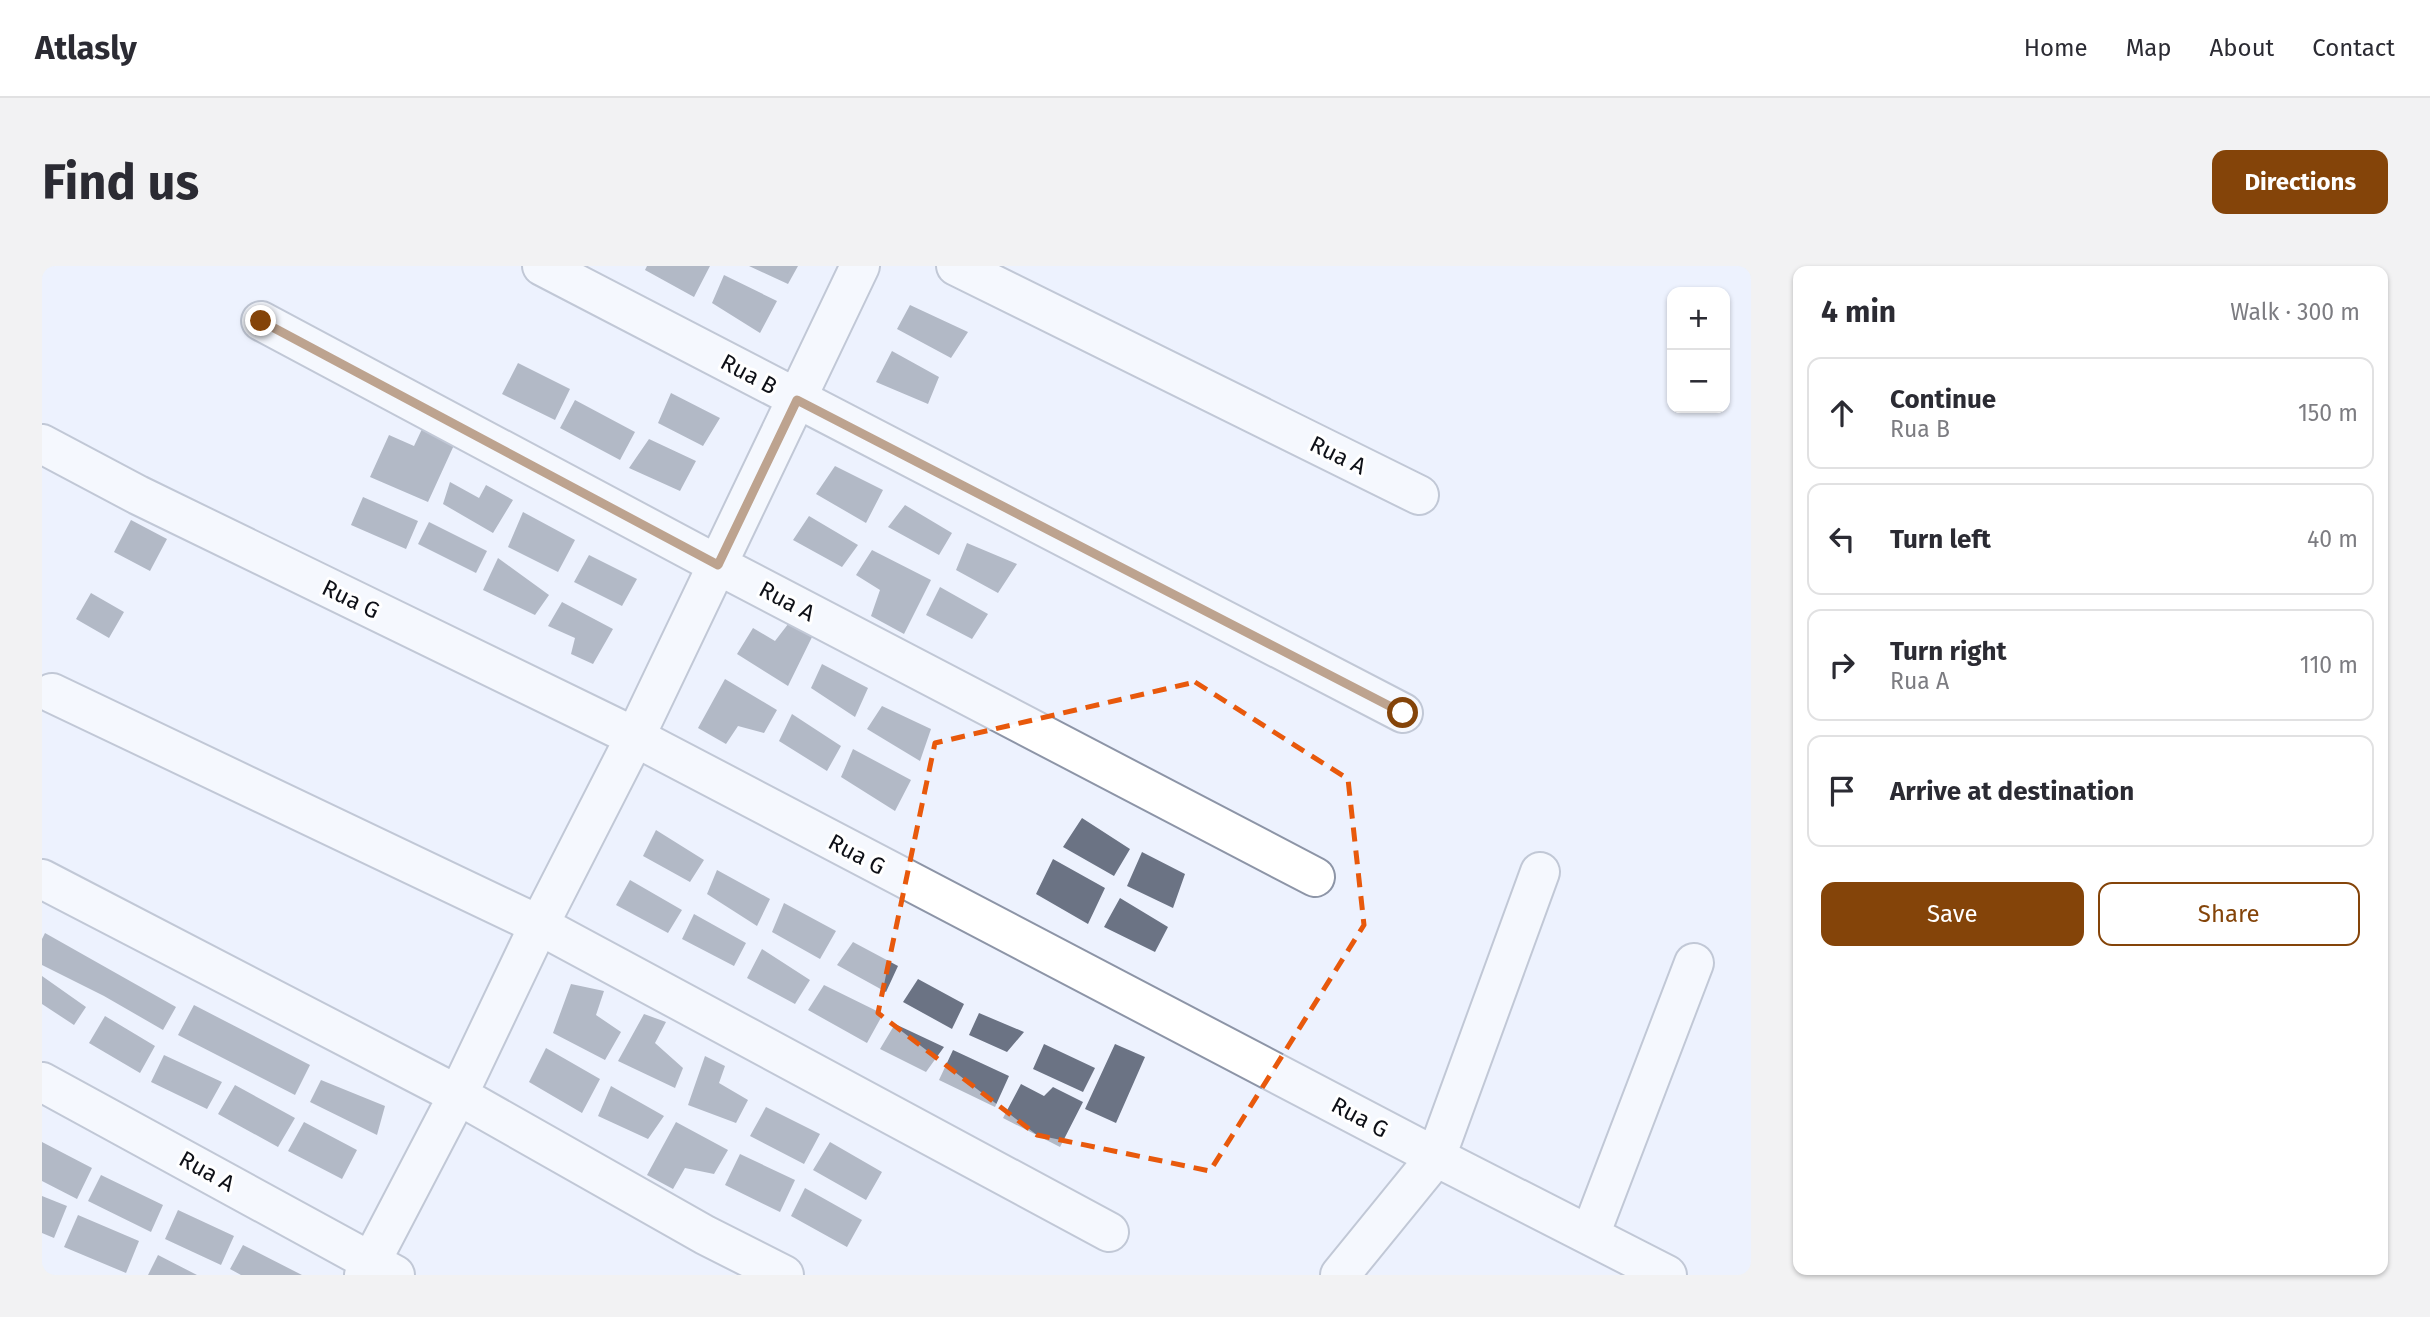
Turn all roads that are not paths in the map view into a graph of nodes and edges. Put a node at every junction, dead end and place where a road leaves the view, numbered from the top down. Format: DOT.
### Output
graph roads {
  1 [pos="542,266"];
  2 [pos="860,266"];
  3 [pos="956,266"];
  4 [pos="261,321"];
  5 [pos="797,400"];
  6 [pos="42,444"];
  7 [pos="1419,495"];
  8 [pos="718,565"];
  9 [pos="52,693"];
  10 [pos="1403,713"];
  11 [pos="635,737"];
  12 [pos="1540,872"];
  13 [pos="1315,877"];
  14 [pos="42,879"];
  15 [pos="539,925"];
  16 [pos="1693,963"];
  17 [pos="42,1082"];
  18 [pos="458,1095"];
  19 [pos="1436,1157"];
  20 [pos="1109,1232"];
  21 [pos="1603,1253"];
  22 [pos="377,1271"];
  23 [pos="785,1275"];
  24 [pos="1340,1275"];
  25 [pos="1667,1275"];
  1 -- 5 [label="street, Rua B"];
  2 -- 5 [label="street"];
  3 -- 7 [label="street, Rua A"];
  4 -- 8 [label="street, Rua A"];
  5 -- 8 [label="street"];
  5 -- 10 [label="street, Rua B"];
  6 -- 11 [label="street, Rua G"];
  8 -- 11 [label="street"];
  8 -- 13 [label="street, Rua A"];
  9 -- 15 [label="street"];
  11 -- 15 [label="street"];
  11 -- 19 [label="street, Rua G"];
  12 -- 19 [label="street"];
  14 -- 18 [label="street"];
  15 -- 18 [label="street"];
  15 -- 20 [label="street"];
  16 -- 21 [label="street"];
  17 -- 22 [label="street, Rua A"];
  18 -- 22 [label="street"];
  18 -- 23 [label="street"];
  19 -- 21 [label="street, Rua G"];
  19 -- 24 [label="street"];
  21 -- 25 [label="street, Rua G"];
}
